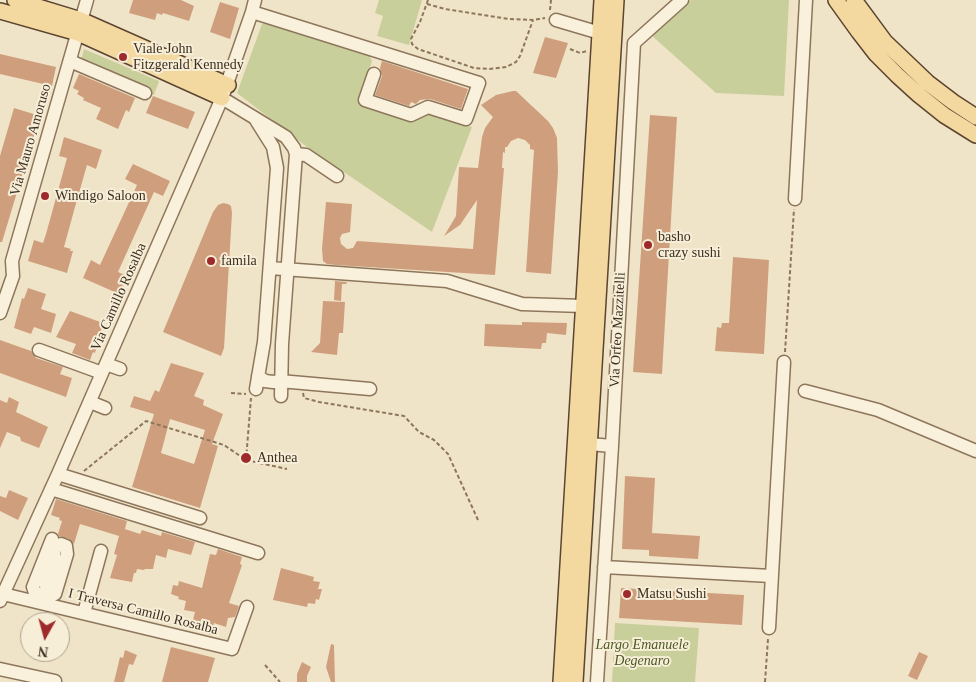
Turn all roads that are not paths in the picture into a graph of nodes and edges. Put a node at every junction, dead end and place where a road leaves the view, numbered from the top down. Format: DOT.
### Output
graph roads {
  1 [pos="15,0"];
  2 [pos="87,0"];
  3 [pos="602,0"];
  4 [pos="616,0"];
  5 [pos="682,0"];
  6 [pos="806,0"];
  7 [pos="836,0"];
  8 [pos="854,0"];
  9 [pos="254,6"];
  10 [pos="0,11"];
  11 [pos="552,19"];
  12 [pos="80,26"];
  13 [pos="600,33"];
  14 [pos="70,61"];
  15 [pos="374,74"];
  16 [pos="225,92"];
  17 [pos="145,93"];
  18 [pos="976,117"];
  19 [pos="256,120"];
  20 [pos="609,122"];
  21 [pos="630,124"];
  22 [pos="976,135"];
  23 [pos="296,154"];
  24 [pos="337,176"];
  25 [pos="795,199"];
  26 [pos="275,204"];
  27 [pos="292,205"];
  28 [pos="593,257"];
  29 [pos="270,268"];
  30 [pos="287,269"];
  31 [pos="592,285"];
  32 [pos="583,306"];
  33 [pos="0,313"];
  34 [pos="264,342"];
  35 [pos="282,344"];
  36 [pos="39,350"];
  37 [pos="784,362"];
  38 [pos="120,369"];
  39 [pos="104,375"];
  40 [pos="280,381"];
  41 [pos="370,389"];
  42 [pos="805,391"];
  43 [pos="281,396"];
  44 [pos="90,402"];
  45 [pos="105,408"];
  46 [pos="589,444"];
  47 [pos="612,446"];
  48 [pos="976,451"];
  49 [pos="58,474"];
  50 [pos="51,489"];
  51 [pos="200,518"];
  52 [pos="35,526"];
  53 [pos="56,542"];
  54 [pos="102,551"];
  55 [pos="258,553"];
  56 [pos="604,567"];
  57 [pos="771,576"];
  58 [pos="2,598"];
  59 [pos="247,607"];
  60 [pos="84,613"];
  61 [pos="769,628"];
  62 [pos="569,658"];
  63 [pos="0,670"];
  64 [pos="55,682"];
  65 [pos="561,682"];
  66 [pos="575,682"];
  67 [pos="596,682"];
  1 -- 12 [label="main road"];
  2 -- 12 [label="street, Via Mauro Amoruso"];
  3 -- 13 [label="main road, Via Orfeo Mazzitelli"];
  4 -- 20 [label="main road, Via Orfeo Mazzitelli"];
  5 -- 21 [label="street, Via Orfeo Mazzitelli"];
  6 -- 25 [label="street"];
  7 -- 22 [label="main road"];
  8 -- 18 [label="main road"];
  9 -- 15 [label="street"];
  9 -- 16 [label="street, Via Camillo Rosalba"];
  10 -- 12 [label="main road"];
  11 -- 13 [label="street"];
  12 -- 14 [label="street, Via Mauro Amoruso"];
  12 -- 16 [label="main road"];
  13 -- 28 [label="main road, Via Orfeo Mazzitelli"];
  14 -- 17 [label="street"];
  14 -- 33 [label="street, Via Mauro Amoruso"];
  16 -- 19 [label="street"];
  16 -- 39 [label="street, Via Camillo Rosalba"];
  19 -- 23 [label="street"];
  19 -- 26 [label="street"];
  20 -- 21 [label="street"];
  20 -- 28 [label="main road, Via Orfeo Mazzitelli"];
  21 -- 47 [label="street, Via Orfeo Mazzitelli"];
  23 -- 24 [label="street"];
  23 -- 27 [label="street"];
  26 -- 27 [label="street"];
  26 -- 29 [label="street"];
  27 -- 30 [label="street"];
  28 -- 31 [label="main road, Via Orfeo Mazzitelli"];
  29 -- 30 [label="street"];
  29 -- 34 [label="street"];
  30 -- 32 [label="street"];
  30 -- 35 [label="street"];
  31 -- 32 [label="main road, Via Orfeo Mazzitelli"];
  31 -- 46 [label="main road, Via Orfeo Mazzitelli"];
  32 -- 62 [label="main road, Via Orfeo Mazzitelli"];
  34 -- 35 [label="street"];
  34 -- 40 [label="street"];
  35 -- 40 [label="street"];
  36 -- 39 [label="street"];
  37 -- 57 [label="street"];
  38 -- 39 [label="street"];
  39 -- 44 [label="street, Via Camillo Rosalba"];
  40 -- 41 [label="street"];
  40 -- 43 [label="street"];
  42 -- 48 [label="street"];
  44 -- 45 [label="street"];
  44 -- 49 [label="street, Via Camillo Rosalba"];
  46 -- 47 [label="street"];
  46 -- 62 [label="main road, Via Orfeo Mazzitelli"];
  47 -- 56 [label="street, Via Orfeo Mazzitelli"];
  49 -- 50 [label="street, Via Camillo Rosalba"];
  49 -- 51 [label="street"];
  50 -- 52 [label="street, Via Camillo Rosalba"];
  50 -- 55 [label="street"];
  52 -- 53 [label="street"];
  52 -- 58 [label="street, Via Camillo Rosalba"];
  54 -- 60 [label="street"];
  56 -- 57 [label="street"];
  56 -- 67 [label="street, Via Orfeo Mazzitelli"];
  57 -- 61 [label="street"];
  58 -- 60 [label="street, I Traversa Camillo Rosalba"];
  59 -- 60 [label="street, I Traversa Camillo Rosalba"];
  62 -- 65 [label="main road, Via Orfeo Mazzitelli"];
  62 -- 66 [label="main road, Via Orfeo Mazzitelli"];
  63 -- 64 [label="street"];
}
